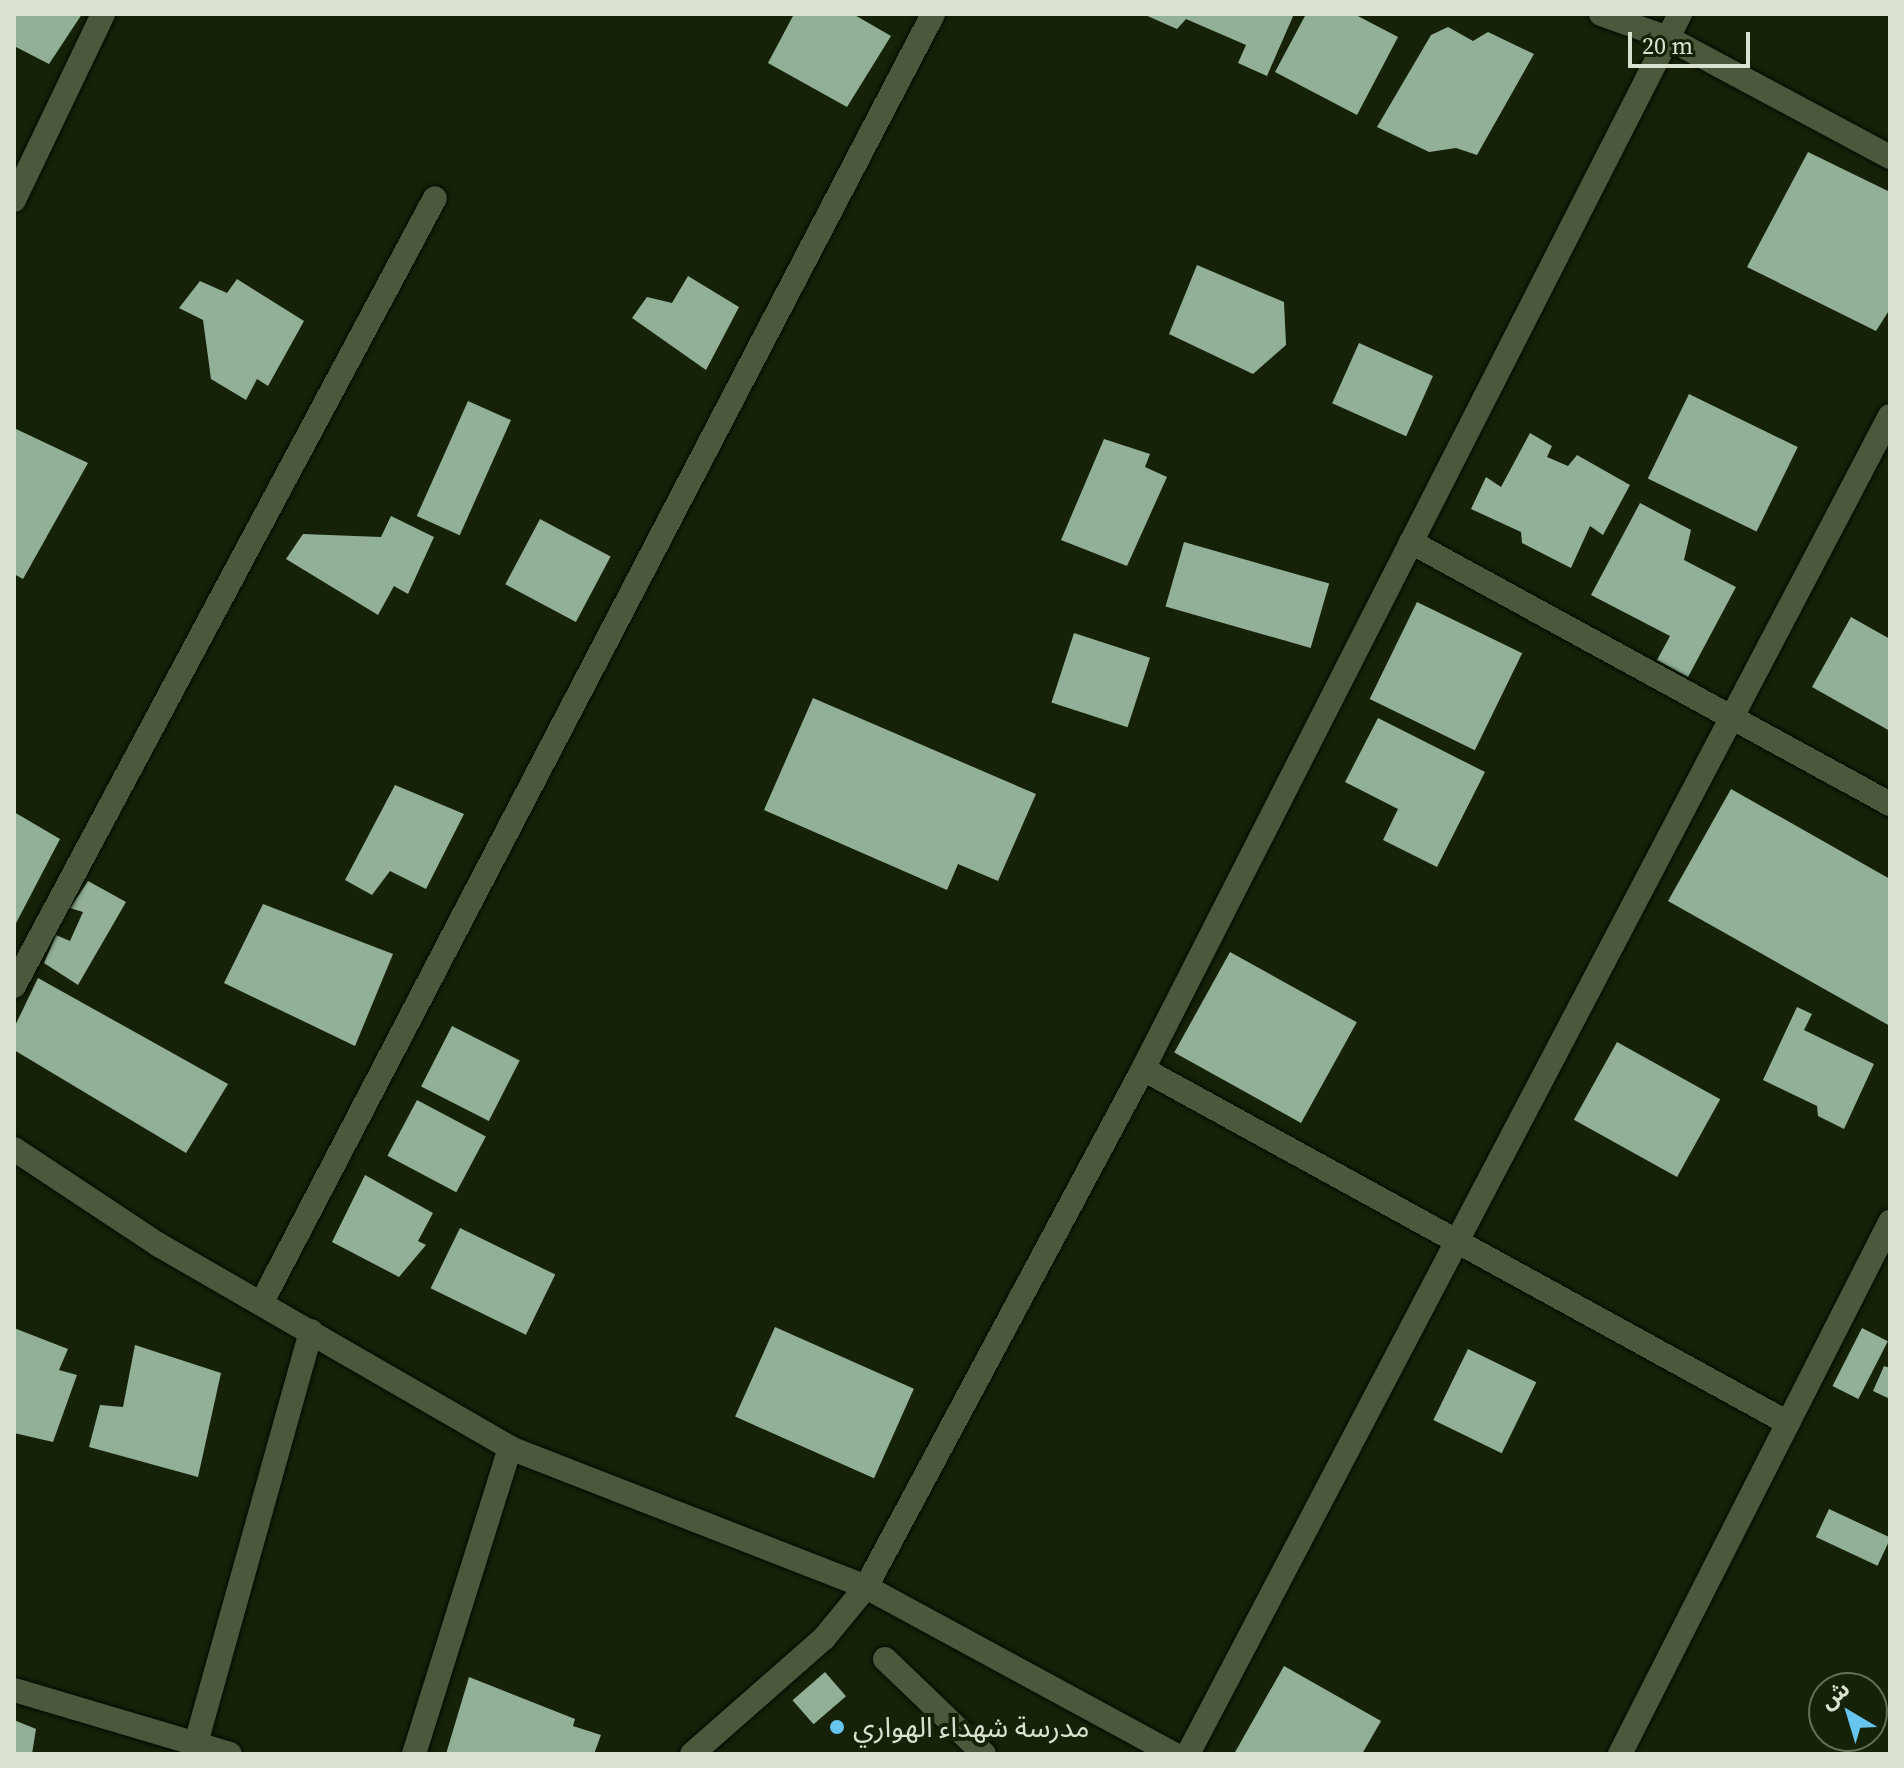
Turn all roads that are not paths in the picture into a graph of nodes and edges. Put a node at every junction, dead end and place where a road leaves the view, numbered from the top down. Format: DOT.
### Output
graph roads {
  1 [pos="103,14"];
  2 [pos="933,14"];
  3 [pos="1601,14"];
  4 [pos="1680,14"];
  5 [pos="1668,38"];
  6 [pos="1890,157"];
  7 [pos="435,198"];
  8 [pos="14,200"];
  9 [pos="1890,416"];
  10 [pos="1411,542"];
  11 [pos="1730,721"];
  12 [pos="1890,804"];
  13 [pos="14,986"];
  14 [pos="1143,1069"];
  15 [pos="14,1149"];
  16 [pos="1890,1222"];
  17 [pos="1459,1237"];
  18 [pos="262,1302"];
  19 [pos="311,1331"];
  20 [pos="1788,1423"];
  21 [pos="510,1448"];
  22 [pos="866,1587"];
  23 [pos="885,1659"];
  24 [pos="14,1690"];
  25 [pos="194,1748"];
  26 [pos="230,1754"];
  27 [pos="414,1754"];
  28 [pos="692,1754"];
  29 [pos="984,1754"];
  30 [pos="1174,1754"];
  31 [pos="1188,1754"];
  32 [pos="1620,1754"];
  1 -- 8 [label="street"];
  2 -- 18 [label="street"];
  3 -- 5 [label="street"];
  4 -- 5 [label="street"];
  5 -- 6 [label="street"];
  5 -- 10 [label="street"];
  7 -- 13 [label="street"];
  9 -- 11 [label="street"];
  10 -- 11 [label="street"];
  10 -- 14 [label="street"];
  11 -- 12 [label="street"];
  11 -- 17 [label="street"];
  14 -- 17 [label="street"];
  14 -- 22 [label="street"];
  15 -- 18 [label="street"];
  16 -- 20 [label="street"];
  17 -- 20 [label="street"];
  17 -- 31 [label="street"];
  18 -- 19 [label="street"];
  19 -- 21 [label="street"];
  19 -- 25 [label="street"];
  20 -- 32 [label="street"];
  21 -- 22 [label="street"];
  21 -- 27 [label="street"];
  22 -- 28 [label="street"];
  22 -- 30 [label="street"];
  23 -- 29 [label="street"];
  24 -- 25 [label="street"];
  25 -- 26 [label="street"];
}
